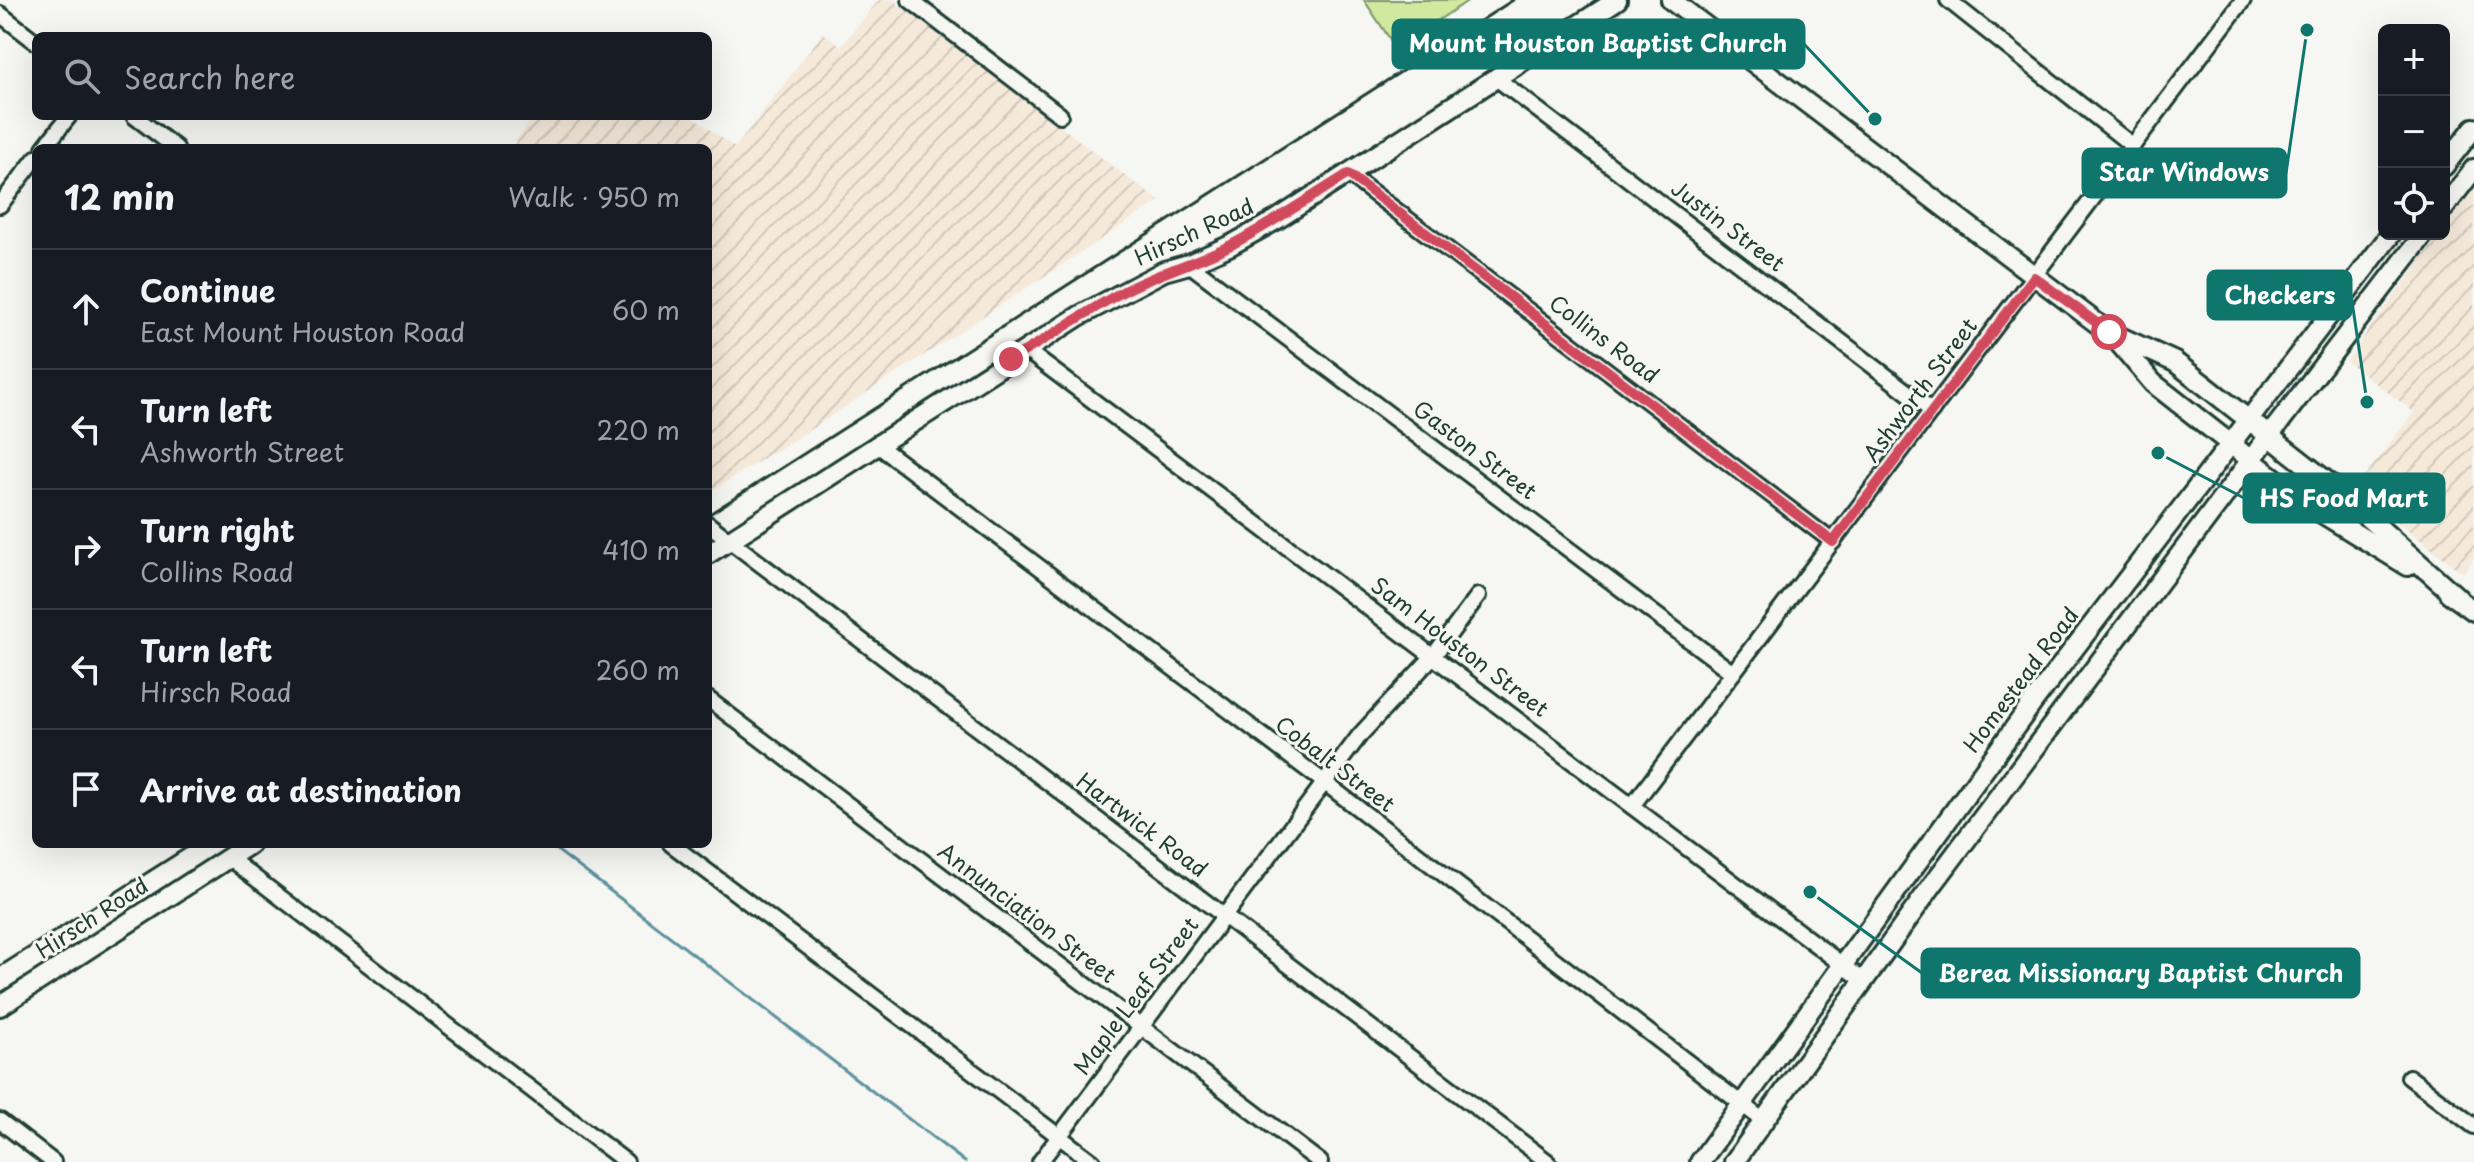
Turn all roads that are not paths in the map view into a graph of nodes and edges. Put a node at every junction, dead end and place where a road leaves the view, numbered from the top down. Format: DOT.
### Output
graph roads {
  1 [pos="910,0"];
  2 [pos="1617,0"];
  3 [pos="1671,0"];
  4 [pos="1948,0"];
  5 [pos="2223,0"];
  6 [pos="2240,5"];
  7 [pos="0,14"];
  8 [pos="32,39"];
  9 [pos="1496,78"];
  10 [pos="1060,115"];
  11 [pos="66,120"];
  12 [pos="139,120"];
  13 [pos="2474,128"];
  14 [pos="47,144"];
  15 [pos="171,144"];
  16 [pos="2133,146"];
  17 [pos="2450,158"];
  18 [pos="32,163"];
  19 [pos="2474,169"];
  20 [pos="1348,174"];
  21 [pos="2450,200"];
  22 [pos="0,205"];
  23 [pos="2386,240"];
  24 [pos="2419,240"];
  25 [pos="2375,254"];
  26 [pos="1189,264"];
  27 [pos="2398,268"];
  28 [pos="2034,277"];
  29 [pos="2109,332"];
  30 [pos="1027,351"];
  31 [pos="1932,411"];
  32 [pos="2249,419"];
  33 [pos="2269,436"];
  34 [pos="2230,443"];
  35 [pos="876,444"];
  36 [pos="2251,460"];
  37 [pos="2329,483"];
  38 [pos="2312,507"];
  39 [pos="712,527"];
  40 [pos="730,540"];
  41 [pos="1833,542"];
  42 [pos="712,551"];
  43 [pos="2125,582"];
  44 [pos="1478,596"];
  45 [pos="2148,598"];
  46 [pos="2458,598"];
  47 [pos="2474,611"];
  48 [pos="1434,655"];
  49 [pos="1733,673"];
  50 [pos="2034,701"];
  51 [pos="712,702"];
  52 [pos="2058,718"];
  53 [pos="1324,782"];
  54 [pos="1632,806"];
  55 [pos="1931,843"];
  56 [pos="244,848"];
  57 [pos="676,848"];
  58 [pos="1955,856"];
  59 [pos="229,858"];
  60 [pos="1224,915"];
  61 [pos="1842,965"];
  62 [pos="1864,981"];
  63 [pos="0,1006"];
  64 [pos="1141,1027"];
  65 [pos="2409,1077"];
  66 [pos="1743,1106"];
  67 [pos="0,1121"];
  68 [pos="1765,1122"];
  69 [pos="2474,1126"];
  70 [pos="1059,1136"];
  71 [pos="53,1162"];
  72 [pos="626,1162"];
  73 [pos="1040,1162"];
  74 [pos="1093,1162"];
  75 [pos="1320,1162"];
  76 [pos="1548,1162"];
  77 [pos="1700,1162"];
  78 [pos="1734,1162"];
  1 -- 10 [label="street"];
  2 -- 9 [label="main road, Hirsch Road"];
  3 -- 28 [label="main road"];
  4 -- 16 [label="street"];
  5 -- 6 [label="street"];
  6 -- 16 [label="street, Ashworth Street"];
  7 -- 8 [label="street"];
  9 -- 20 [label="main road, Hirsch Road"];
  9 -- 31 [label="street, Justin Street"];
  11 -- 14 [label="street"];
  12 -- 15 [label="street"];
  13 -- 17 [label="main road"];
  16 -- 28 [label="street, Ashworth Street"];
  18 -- 22 [label="street"];
  19 -- 21 [label="main road"];
  20 -- 26 [label="main road, Hirsch Road"];
  20 -- 41 [label="street, Collins Road"];
  23 -- 25 [label="main road, Homestead Road"];
  24 -- 27 [label="main road"];
  25 -- 27 [label="main road"];
  25 -- 32 [label="main road, Homestead Road"];
  26 -- 30 [label="main road, Hirsch Road"];
  26 -- 49 [label="street, Gaston Street"];
  27 -- 33 [label="main road"];
  28 -- 29 [label="main road"];
  28 -- 31 [label="street, Ashworth Street"];
  29 -- 32 [label="main road"];
  29 -- 34 [label="main road"];
  30 -- 35 [label="main road, Hirsch Road"];
  30 -- 48 [label="street, Sam Houston Street"];
  31 -- 41 [label="street, Ashworth Street"];
  32 -- 33 [label="main road"];
  32 -- 34 [label="main road, Homestead Road"];
  33 -- 36 [label="main road"];
  33 -- 37 [label="main road"];
  34 -- 36 [label="main road"];
  34 -- 43 [label="main road, Homestead Road"];
  35 -- 40 [label="main road, Hirsch Road"];
  35 -- 53 [label="street, Cobalt Street"];
  36 -- 38 [label="main road"];
  36 -- 45 [label="main road"];
  37 -- 38 [label="main road"];
  37 -- 46 [label="main road"];
  38 -- 46 [label="main road"];
  39 -- 40 [label="street, Hartwick Road"];
  40 -- 42 [label="main road, Hirsch Road"];
  40 -- 60 [label="street, Hartwick Road"];
  41 -- 49 [label="street, Ashworth Street"];
  43 -- 45 [label="main road"];
  43 -- 50 [label="main road, Homestead Road"];
  44 -- 48 [label="street, Maple Leaf Street"];
  45 -- 52 [label="main road"];
  46 -- 47 [label="main road"];
  48 -- 53 [label="street, Maple Leaf Street"];
  48 -- 54 [label="street, Sam Houston Street"];
  49 -- 54 [label="street, Ashworth Street"];
  50 -- 52 [label="main road"];
  50 -- 55 [label="main road, Homestead Road"];
  51 -- 64 [label="street, Annunciation Street"];
  52 -- 58 [label="main road"];
  53 -- 60 [label="street, Maple Leaf Street"];
  53 -- 66 [label="street, Cobalt Street"];
  54 -- 61 [label="street, Sam Houston Street"];
  55 -- 58 [label="main road"];
  55 -- 61 [label="main road, Homestead Road"];
  56 -- 59 [label="main road, Hirsch Road"];
  57 -- 70 [label="street"];
  58 -- 62 [label="main road"];
  59 -- 63 [label="main road, Hirsch Road"];
  59 -- 72 [label="street"];
  60 -- 64 [label="street, Maple Leaf Street"];
  60 -- 76 [label="street, Hartwick Road"];
  61 -- 62 [label="street, Sam Houston Street"];
  61 -- 66 [label="main road, Homestead Road"];
  62 -- 68 [label="main road"];
  64 -- 70 [label="street, Maple Leaf Street"];
  64 -- 75 [label="street, Annunciation Street"];
  65 -- 69 [label="street"];
  66 -- 68 [label="street, Cobalt Street"];
  66 -- 77 [label="main road, Homestead Road"];
  67 -- 71 [label="street"];
  68 -- 78 [label="main road"];
  70 -- 73 [label="street, Maple Leaf Street"];
  70 -- 74 [label="street"];
}
